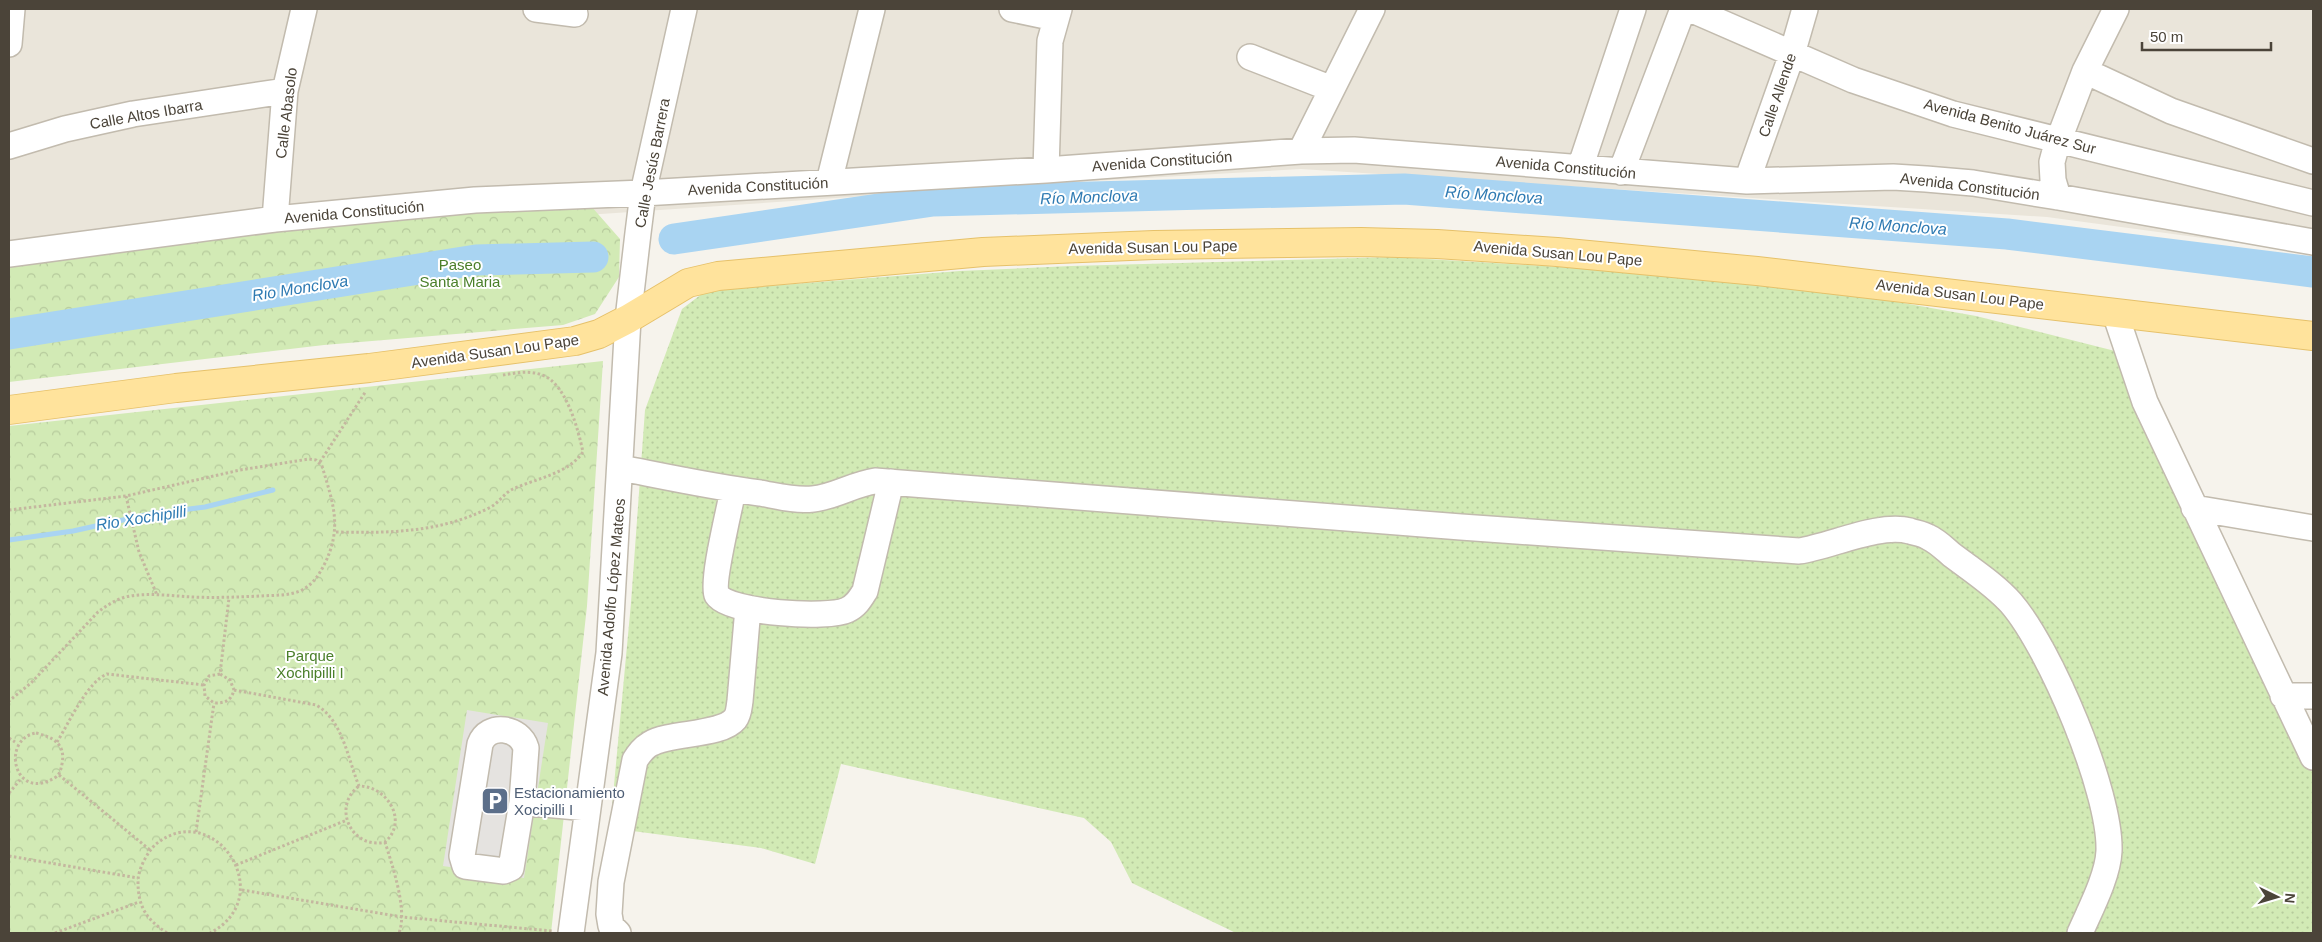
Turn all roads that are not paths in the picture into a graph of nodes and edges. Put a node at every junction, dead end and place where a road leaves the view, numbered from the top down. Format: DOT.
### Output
graph roads {
  1 [pos="12,9"];
  2 [pos="304,9"];
  3 [pos="536,9"];
  4 [pos="684,9"];
  5 [pos="872,9"];
  6 [pos="1012,9"];
  7 [pos="1372,9"];
  8 [pos="1633,9"];
  9 [pos="1683,9"];
  10 [pos="1690,9"];
  11 [pos="1805,9"];
  12 [pos="2116,9"];
  13 [pos="1057,13"];
  14 [pos="575,14"];
  15 [pos="9,44"];
  16 [pos="1792,54"];
  17 [pos="1250,57"];
  18 [pos="2085,71"];
  19 [pos="1332,89"];
  20 [pos="285,91"];
  21 [pos="2058,139"];
  22 [pos="9,146"];
  23 [pos="1301,151"];
  24 [pos="2313,161"];
  25 [pos="1580,168"];
  26 [pos="1046,170"];
  27 [pos="1622,172"];
  28 [pos="1747,180"];
  29 [pos="829,182"];
  30 [pos="683,191"];
  31 [pos="643,193"];
  32 [pos="602,195"];
  33 [pos="2058,197"];
  34 [pos="2313,203"];
  35 [pos="275,219"];
  36 [pos="638,233"];
  37 [pos="2313,242"];
  38 [pos="9,254"];
  39 [pos="2115,313"];
  40 [pos="628,319"];
  41 [pos="2313,336"];
  42 [pos="9,410"];
  43 [pos="620,468"];
  44 [pos="891,482"];
  45 [pos="733,490"];
  46 [pos="2194,508"];
  47 [pos="2313,528"];
  48 [pos="748,608"];
  49 [pos="2283,696"];
  50 [pos="2313,696"];
  51 [pos="2313,758"];
  52 [pos="522,802"];
  53 [pos="588,808"];
  54 [pos="563,932"];
  55 [pos="618,933"];
  56 [pos="2080,933"];
  1 -- 15 [label="street"];
  2 -- 20 [label="street, Calle Abasolo"];
  3 -- 14 [label="street"];
  4 -- 31 [label="street, Calle Jesús Barrera"];
  5 -- 29 [label="street"];
  6 -- 13 [label="street"];
  7 -- 19 [label="street"];
  8 -- 25 [label="street"];
  9 -- 27 [label="street"];
  10 -- 16 [label="street, Avenida Benito Juárez Sur"];
  11 -- 16 [label="street, Calle Allende"];
  12 -- 18 [label="street"];
  13 -- 26 [label="street"];
  16 -- 21 [label="street, Avenida Benito Juárez Sur"];
  16 -- 28 [label="street, Calle Allende"];
  17 -- 19 [label="street"];
  18 -- 21 [label="street"];
  18 -- 24 [label="street"];
  19 -- 23 [label="street"];
  20 -- 22 [label="street, Calle Altos Ibarra"];
  20 -- 35 [label="street, Calle Abasolo"];
  21 -- 33 [label="street"];
  21 -- 34 [label="street, Avenida Benito Juárez Sur"];
  23 -- 25 [label="street, Avenida Constitución"];
  23 -- 26 [label="street, Avenida Constitución"];
  25 -- 27 [label="street, Avenida Constitución"];
  26 -- 29 [label="street, Avenida Constitución"];
  27 -- 28 [label="street, Avenida Constitución"];
  28 -- 33 [label="street, Avenida Constitución"];
  29 -- 30 [label="street, Avenida Constitución"];
  30 -- 31 [label="street, Avenida Constitución"];
  30 -- 36 [label="street"];
  31 -- 32 [label="street, Avenida Constitución"];
  31 -- 36 [label="street, Calle Jesús Barrera"];
  32 -- 35 [label="street, Avenida Constitución"];
  32 -- 36 [label="street"];
  33 -- 37 [label="street, Avenida Constitución"];
  35 -- 38 [label="street, Avenida Constitución"];
  36 -- 40 [label="street, Calle Jesús Barrera"];
  39 -- 40 [label="main road, Avenida Susan Lou Pape"];
  39 -- 41 [label="main road, Avenida Susan Lou Pape"];
  39 -- 46 [label="street"];
  40 -- 42 [label="main road, Avenida Susan Lou Pape"];
  40 -- 43 [label="street, Avenida Adolfo López Mateos"];
  43 -- 45 [label="street"];
  43 -- 53 [label="street, Avenida Adolfo López Mateos"];
  44 -- 45 [label="street"];
  44 -- 48 [label="street"];
  44 -- 56 [label="street"];
  45 -- 48 [label="street"];
  46 -- 47 [label="street"];
  46 -- 49 [label="street"];
  48 -- 55 [label="street"];
  49 -- 50 [label="street"];
  49 -- 51 [label="street"];
  52 -- 52 [label="street"];
  52 -- 53 [label="street"];
  53 -- 54 [label="street, Avenida Adolfo López Mateos"];
}
